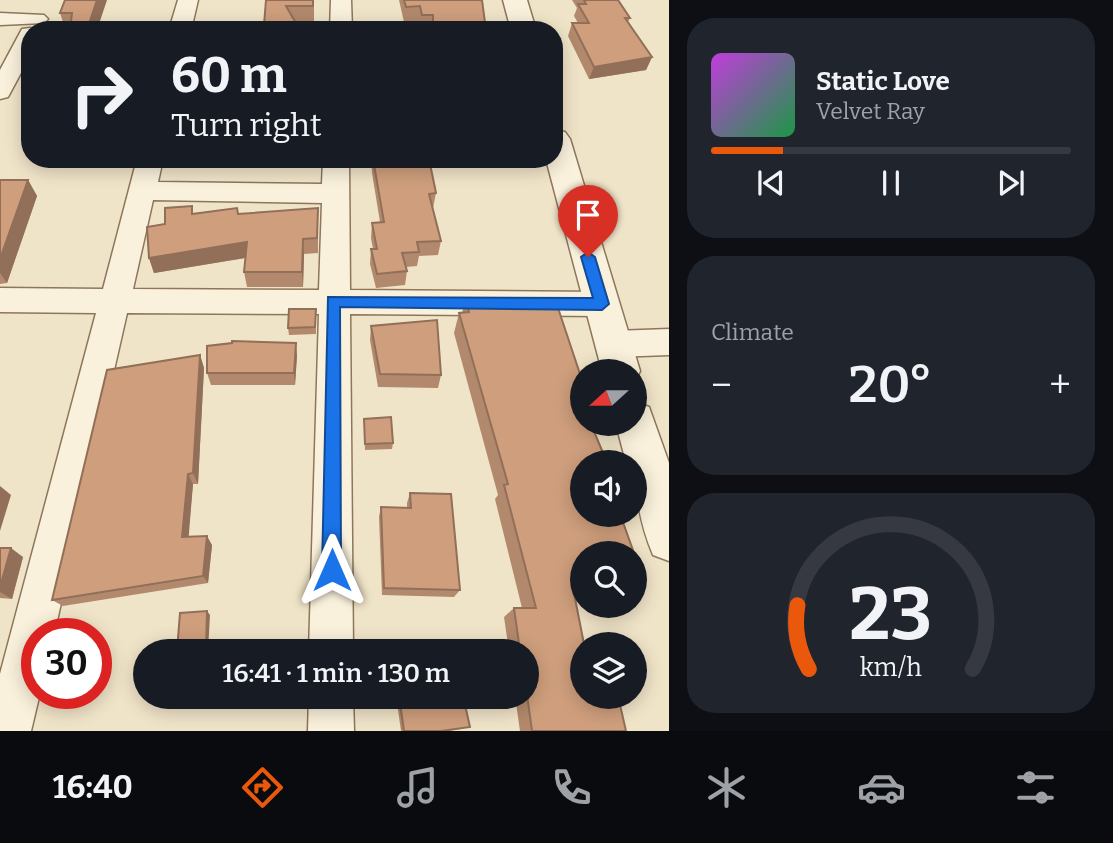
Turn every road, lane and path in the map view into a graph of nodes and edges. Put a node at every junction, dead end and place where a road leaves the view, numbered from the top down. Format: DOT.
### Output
graph roads {
  1 [pos="188,0"];
  2 [pos="341,0"];
  3 [pos="515,0"];
  4 [pos="0,19"];
  5 [pos="182,21"];
  6 [pos="341,21"];
  7 [pos="521,21"];
  8 [pos="21,26"];
  9 [pos="21,53"];
  10 [pos="0,92"];
  11 [pos="563,167"];
  12 [pos="335,168"];
  13 [pos="147,175"];
  14 [pos="334,194"];
  15 [pos="0,300"];
  16 [pos="113,301"];
  17 [pos="333,301"];
  18 [pos="602,304"];
  19 [pos="668,342"];
  20 [pos="618,357"];
  21 [pos="639,436"];
  22 [pos="668,538"];
  23 [pos="331,639"];
  24 [pos="331,709"];
  25 [pos="8,731"];
  26 [pos="331,731"];
  1 -- 5 [label="street"];
  2 -- 6 [label="street"];
  3 -- 7 [label="street"];
  4 -- 8 [label="street"];
  9 -- 10 [label="street"];
  11 -- 18 [label="street"];
  12 -- 14 [label="street"];
  13 -- 14 [label="street"];
  13 -- 16 [label="street"];
  14 -- 17 [label="street"];
  15 -- 16 [label="street"];
  16 -- 17 [label="street"];
  16 -- 25 [label="street"];
  17 -- 18 [label="street"];
  17 -- 23 [label="street"];
  18 -- 20 [label="street"];
  19 -- 20 [label="street"];
  21 -- 22 [label="street"];
  24 -- 26 [label="street"];
}
